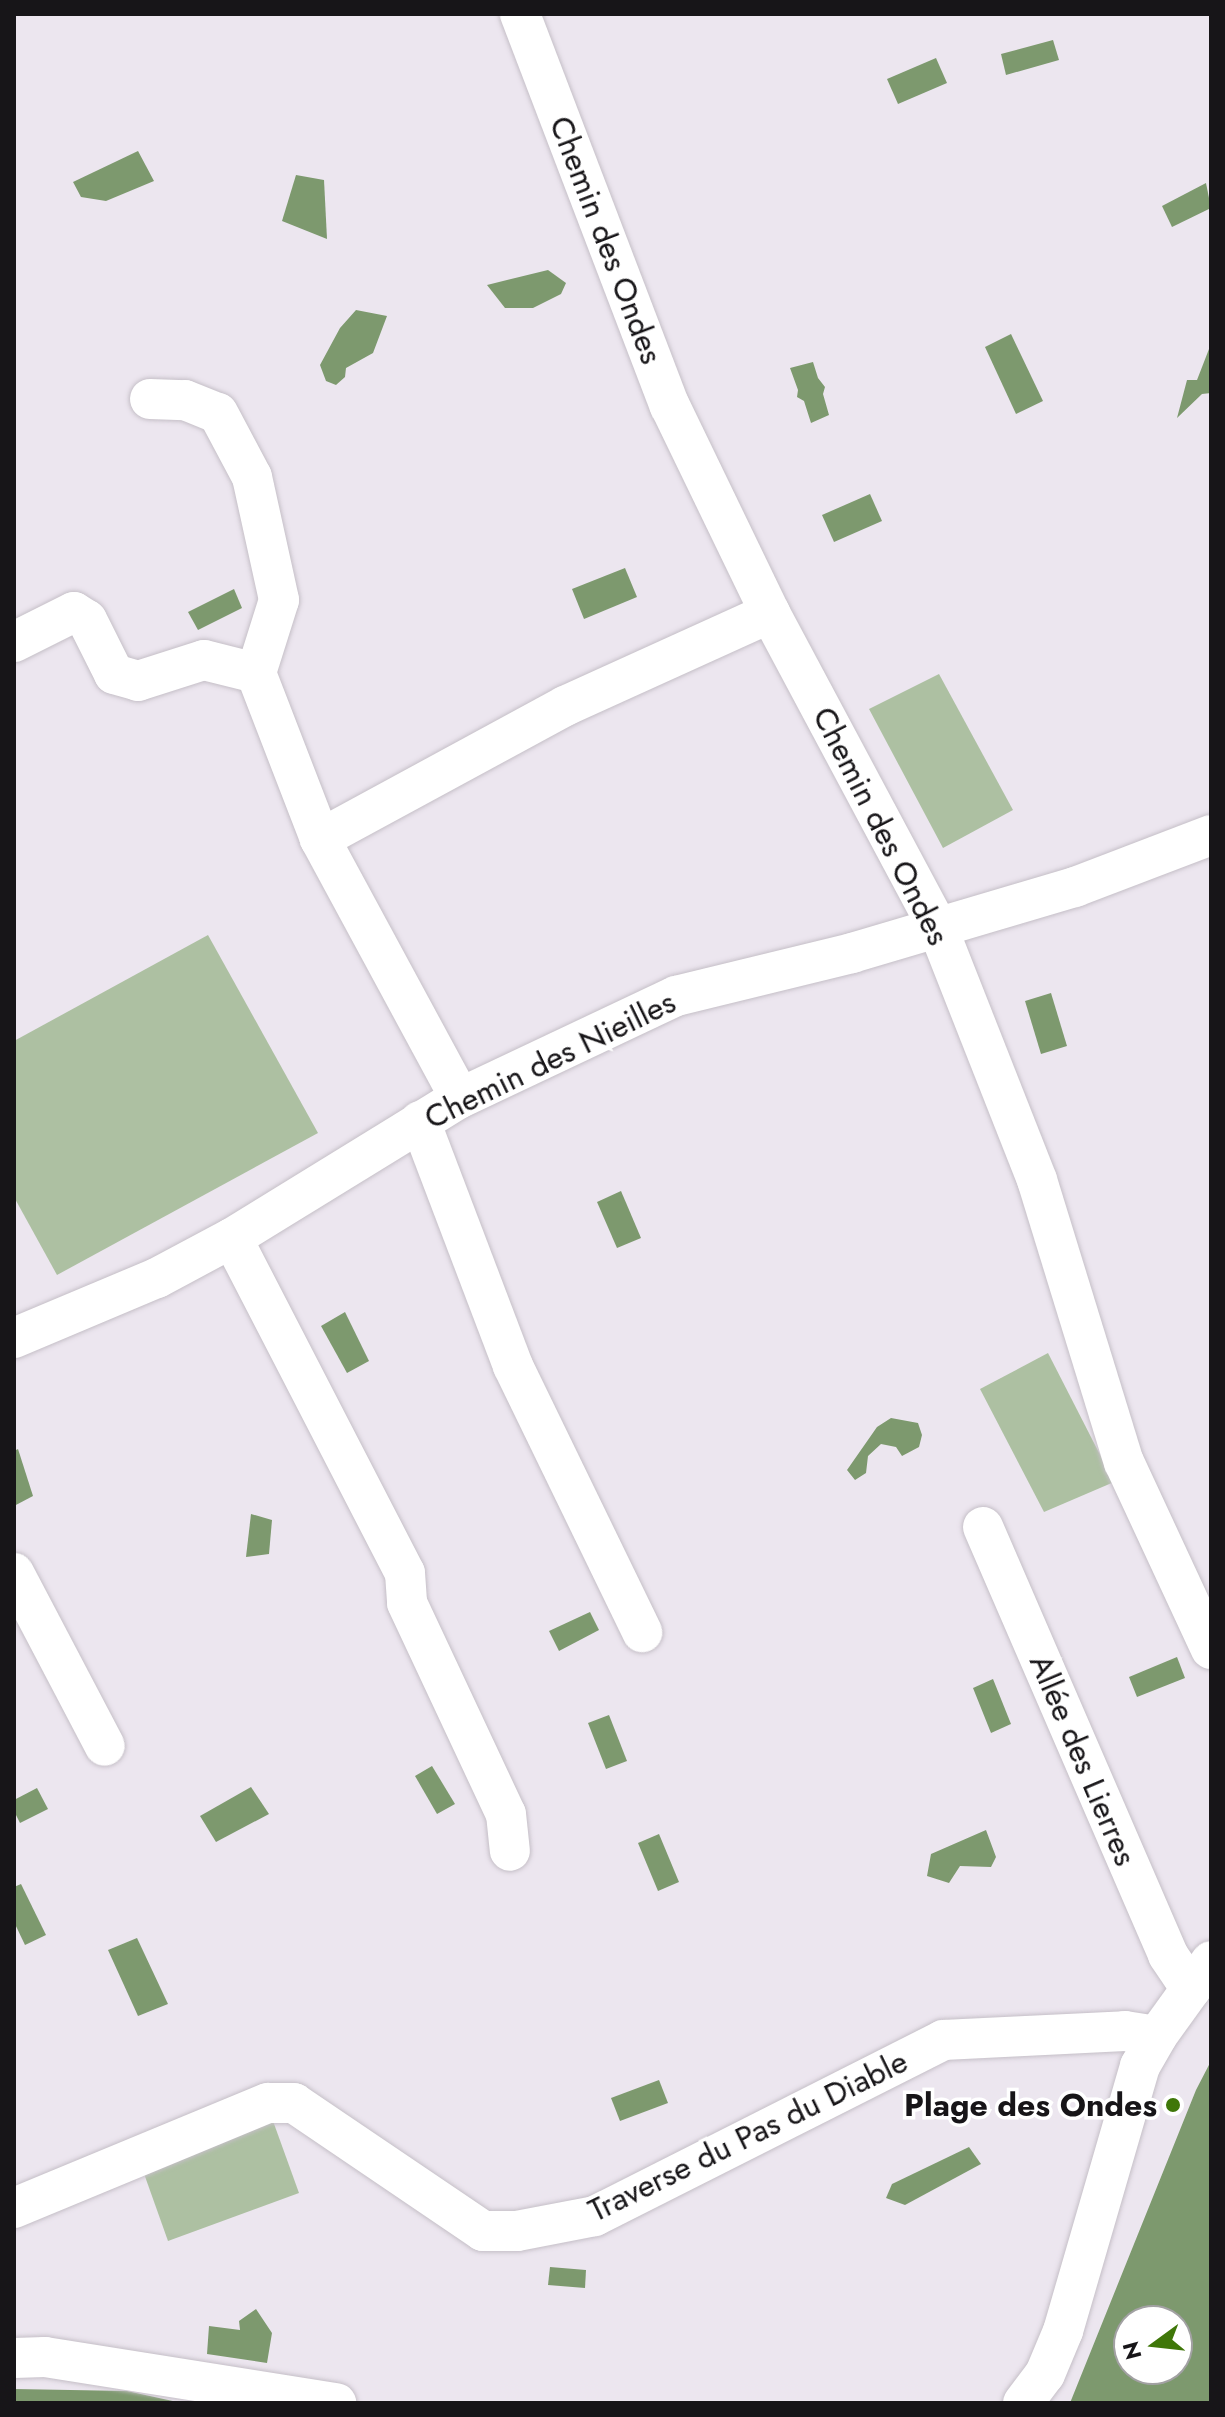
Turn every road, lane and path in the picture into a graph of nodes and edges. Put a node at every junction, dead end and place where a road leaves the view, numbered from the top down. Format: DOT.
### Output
graph roads {
  1 [pos="520,14"];
  2 [pos="150,399"];
  3 [pos="770,613"];
  4 [pos="14,642"];
  5 [pos="256,673"];
  6 [pos="1211,835"];
  7 [pos="320,839"];
  8 [pos="937,926"];
  9 [pos="460,1098"];
  10 [pos="420,1121"];
  11 [pos="232,1238"];
  12 [pos="14,1338"];
  13 [pos="983,1527"];
  14 [pos="14,1573"];
  15 [pos="642,1632"];
  16 [pos="1211,1649"];
  17 [pos="105,1746"];
  18 [pos="510,1851"];
  19 [pos="1201,1975"];
  20 [pos="1157,2036"];
  21 [pos="14,2208"];
  22 [pos="14,2358"];
  23 [pos="336,2403"];
  24 [pos="1023,2403"];
  1 -- 3 [label="street, Chemin des Ondes"];
  2 -- 5 [label="street"];
  3 -- 7 [label="street"];
  3 -- 8 [label="street, Chemin des Ondes"];
  4 -- 5 [label="street"];
  5 -- 7 [label="street"];
  6 -- 8 [label="street, Chemin des Nieilles"];
  7 -- 9 [label="street"];
  8 -- 9 [label="street, Chemin des Nieilles"];
  8 -- 16 [label="street, Chemin des Ondes"];
  9 -- 10 [label="street, Chemin des Nieilles"];
  10 -- 11 [label="street, Chemin des Nieilles"];
  10 -- 15 [label="street"];
  11 -- 12 [label="street, Chemin des Nieilles"];
  11 -- 18 [label="street"];
  13 -- 19 [label="street, Allée des Lierres"];
  14 -- 17 [label="street"];
  19 -- 20 [label="street"];
  20 -- 21 [label="street, Traverse du Pas du Diable"];
  20 -- 24 [label="street"];
  22 -- 23 [label="street"];
}
